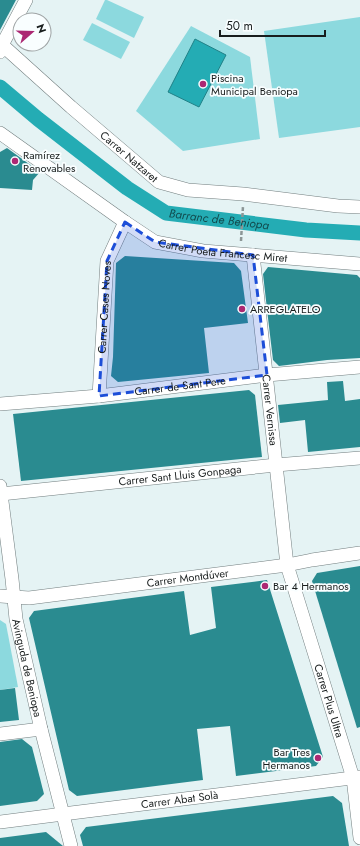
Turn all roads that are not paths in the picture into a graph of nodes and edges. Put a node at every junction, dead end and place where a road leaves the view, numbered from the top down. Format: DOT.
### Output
graph roads {
  1 [pos="26,0"];
  2 [pos="0,46"];
  3 [pos="0,133"];
  4 [pos="360,207"];
  5 [pos="124,222"];
  6 [pos="247,255"];
  7 [pos="360,264"];
  8 [pos="360,367"];
  9 [pos="267,375"];
  10 [pos="100,396"];
  11 [pos="0,404"];
  12 [pos="360,458"];
  13 [pos="276,465"];
  14 [pos="0,490"];
  15 [pos="360,553"];
  16 [pos="287,565"];
  17 [pos="0,596"];
  18 [pos="14,597"];
  19 [pos="41,729"];
  20 [pos="0,734"];
  21 [pos="356,778"];
  22 [pos="63,814"];
  23 [pos="0,822"];
  24 [pos="360,838"];
  25 [pos="71,846"];
  1 -- 2 [label="street"];
  2 -- 4 [label="street, Carrer Natzaret"];
  3 -- 5 [label="street, Carrer Poeta Francesc Miret"];
  5 -- 6 [label="street, Carrer Poeta Francesc Miret"];
  5 -- 10 [label="street, Carrer Cases Noves"];
  6 -- 7 [label="street, Carrer Poeta Francesc Miret"];
  6 -- 9 [label="street, Carrer Vernissa"];
  8 -- 9 [label="street, Carrer de Sant Pere"];
  9 -- 10 [label="street, Carrer de Sant Pere"];
  9 -- 13 [label="street, Carrer Vernissa"];
  10 -- 11 [label="street, Carrer de Sant Pere"];
  12 -- 13 [label="street, Carrer Sant Lluis Gonpaga"];
  13 -- 14 [label="street, Carrer Sant Lluis Gonpaga"];
  13 -- 16 [label="street, Carrer Vernissa"];
  14 -- 18 [label="street, Avinguda de Beniopa"];
  15 -- 16 [label="street, Carrer Montdúver"];
  16 -- 18 [label="street, Carrer Montdúver"];
  16 -- 21 [label="street, Carrer Plus Ultra"];
  17 -- 18 [label="street, Carrer Montdúver"];
  18 -- 19 [label="street, Avinguda de Beniopa"];
  19 -- 20 [label="street"];
  19 -- 22 [label="street, Avinguda de Beniopa"];
  21 -- 22 [label="street, Carrer Abat Solà"];
  21 -- 24 [label="street, Carrer Plus Ultra"];
  22 -- 23 [label="street, Carrer Abat Solà"];
  22 -- 25 [label="street, Avinguda de Beniopa"];
}
